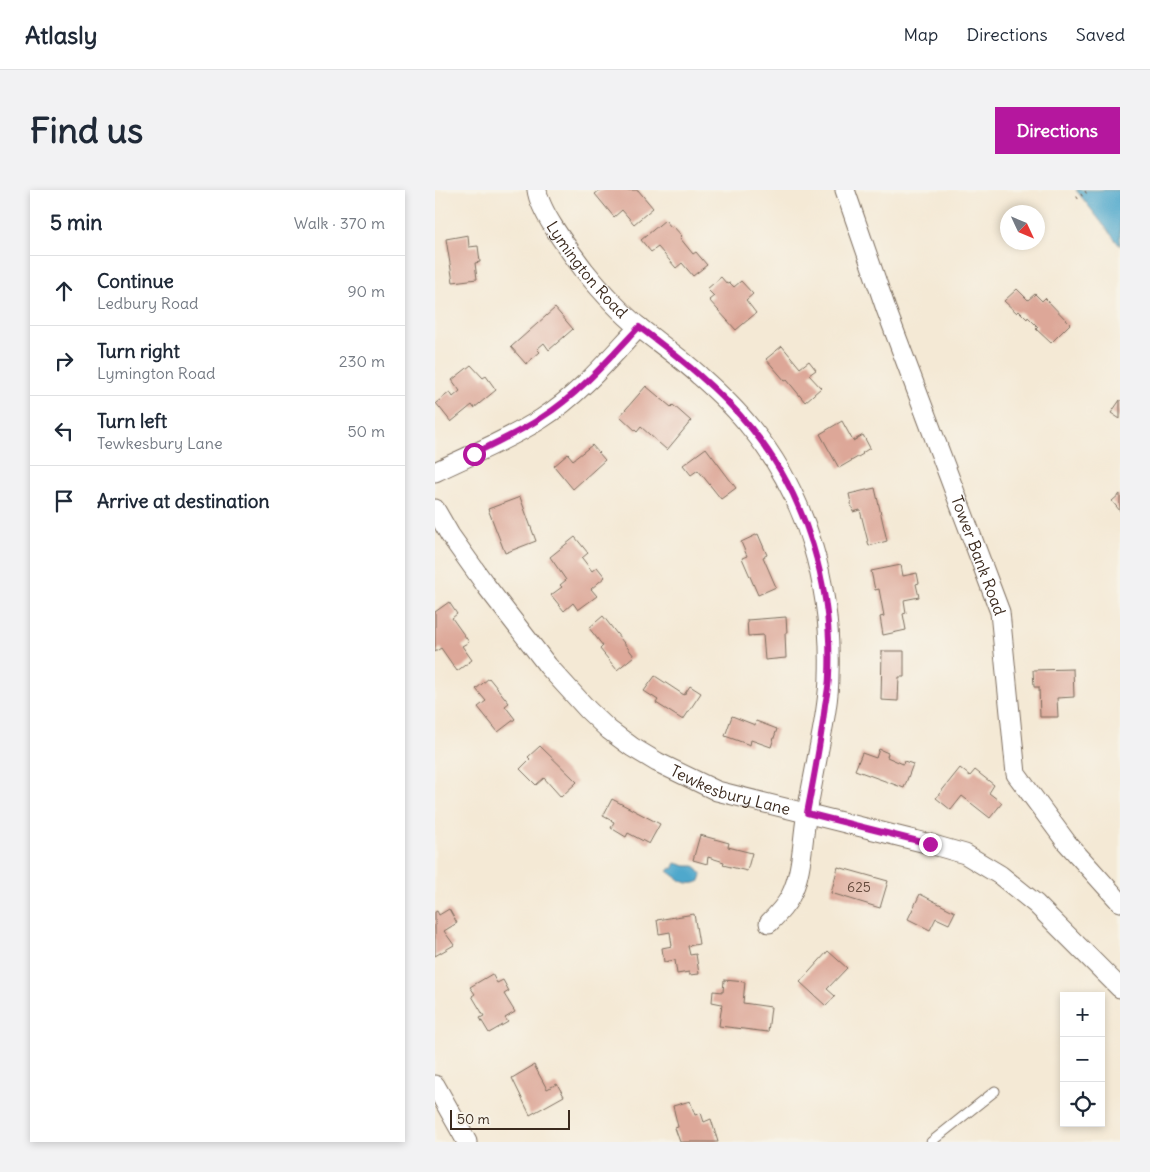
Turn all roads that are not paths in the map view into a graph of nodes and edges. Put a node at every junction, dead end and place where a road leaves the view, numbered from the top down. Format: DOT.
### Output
graph roads {
  1 [pos="537,190"];
  2 [pos="845,190"];
  3 [pos="639,327"];
  4 [pos="435,472"];
  5 [pos="435,509"];
  6 [pos="807,813"];
  7 [pos="1120,902"];
  8 [pos="769,924"];
  9 [pos="1120,988"];
  10 [pos="435,1085"];
  11 [pos="995,1091"];
  12 [pos="467,1142"];
  13 [pos="931,1142"];
  1 -- 3 [label="street, Lymington Road"];
  2 -- 7 [label="street, Tower Bank Road"];
  3 -- 4 [label="street"];
  3 -- 6 [label="street, Lymington Road"];
  5 -- 6 [label="street, Tewkesbury Lane"];
  6 -- 8 [label="street, Lymington Road"];
  6 -- 9 [label="street, Tewkesbury Lane"];
  10 -- 12 [label="street"];
  11 -- 13 [label="lane"];
}
